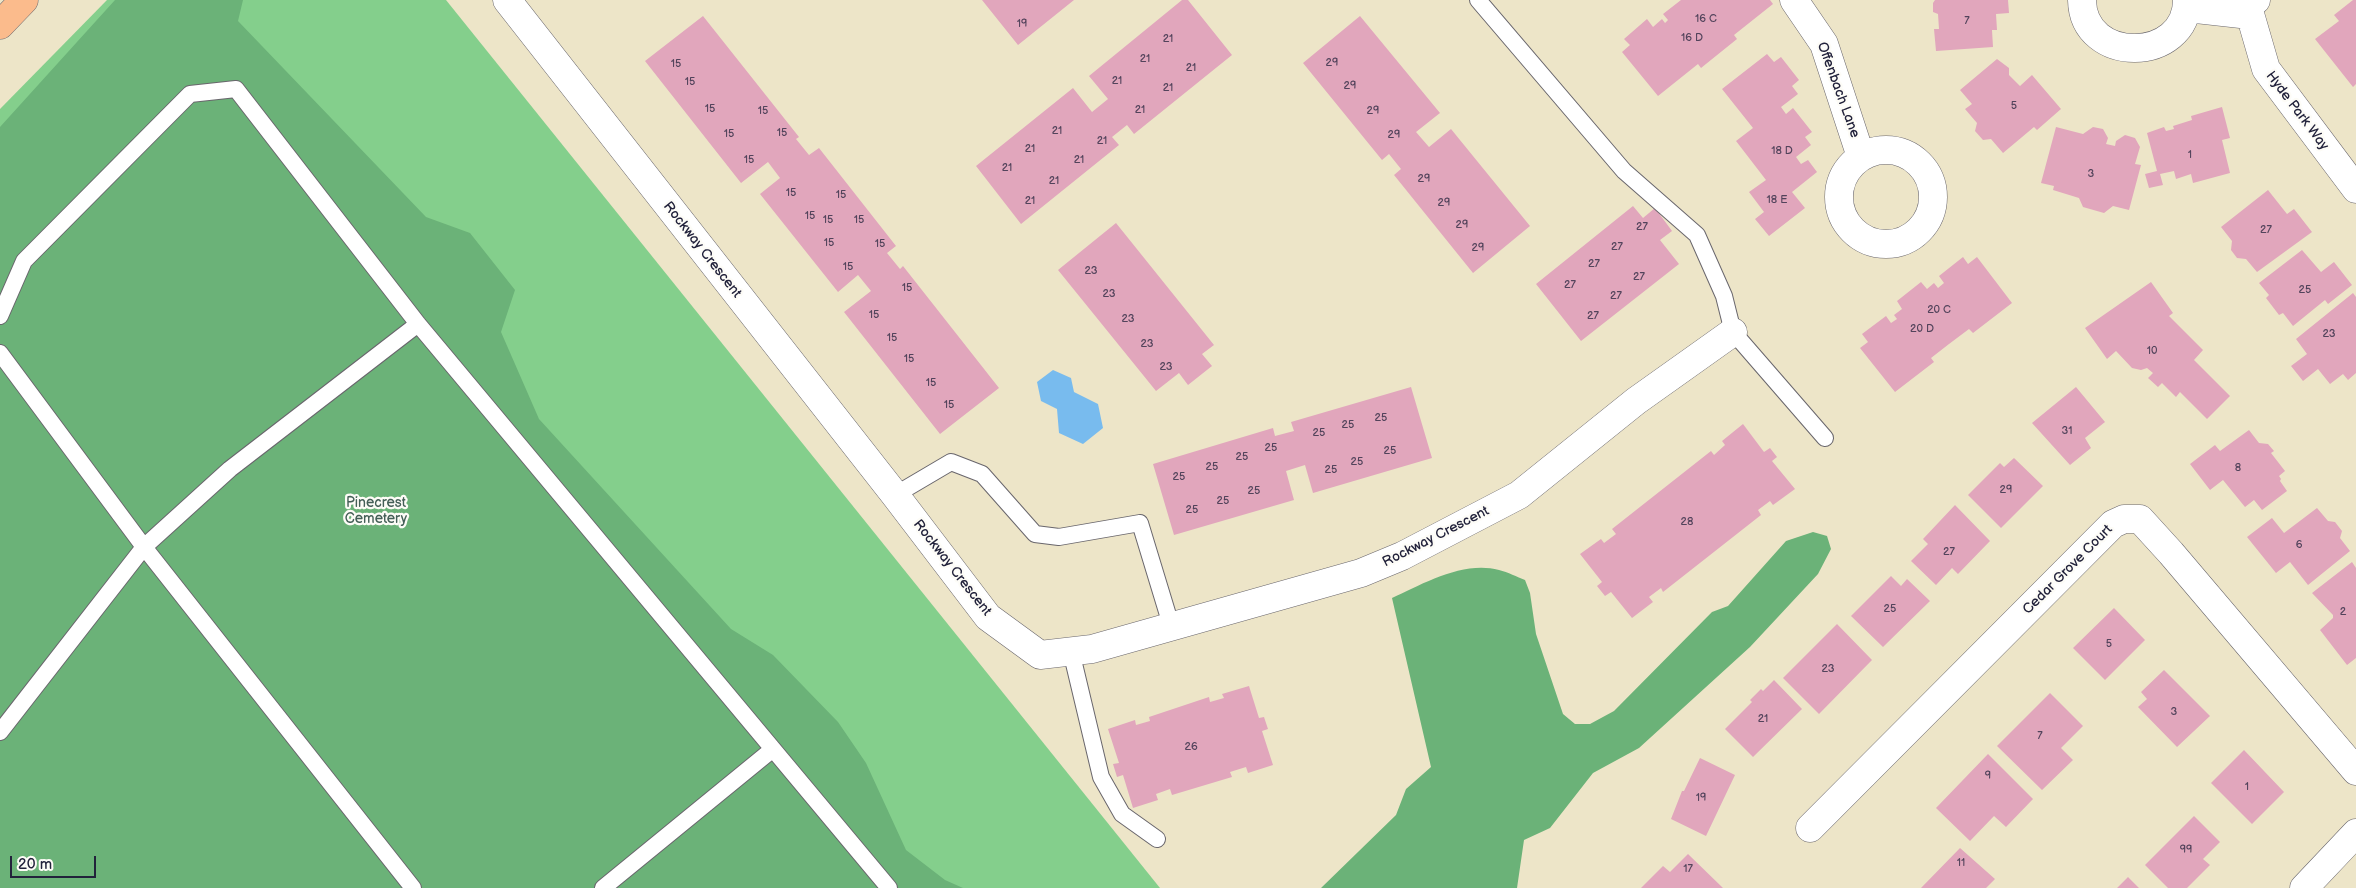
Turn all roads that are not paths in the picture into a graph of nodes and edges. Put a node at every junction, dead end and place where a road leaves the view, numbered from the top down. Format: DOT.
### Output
graph roads {
  1 [pos="24,0"];
  2 [pos="507,0"];
  3 [pos="1478,0"];
  4 [pos="1794,0"];
  5 [pos="2082,0"];
  6 [pos="2187,4"];
  7 [pos="2253,7"];
  8 [pos="0,25"];
  9 [pos="1861,157"];
  10 [pos="2356,189"];
  11 [pos="0,316"];
  12 [pos="418,324"];
  13 [pos="1733,332"];
  14 [pos="0,353"];
  15 [pos="1825,438"];
  16 [pos="895,495"];
  17 [pos="144,547"];
  18 [pos="1171,625"];
  19 [pos="1071,651"];
  20 [pos="0,732"];
  21 [pos="773,749"];
  22 [pos="2356,771"];
  23 [pos="1810,828"];
  24 [pos="2356,833"];
  25 [pos="1157,839"];
  26 [pos="413,888"];
  27 [pos="603,888"];
  28 [pos="889,888"];
  29 [pos="2304,888"];
  1 -- 8 [label="main road"];
  2 -- 16 [label="street, Rockway Crescent"];
  3 -- 13 [label="lane"];
  4 -- 9 [label="street, Offenbach Lane"];
  5 -- 6 [label="street"];
  6 -- 7 [label="street"];
  7 -- 10 [label="street, Hyde Park Way"];
  11 -- 12 [label="lane"];
  12 -- 17 [label="lane"];
  12 -- 21 [label="lane"];
  13 -- 15 [label="lane"];
  13 -- 18 [label="street, Rockway Crescent"];
  14 -- 17 [label="lane"];
  16 -- 18 [label="lane"];
  16 -- 19 [label="street, Rockway Crescent"];
  17 -- 20 [label="lane"];
  17 -- 26 [label="lane"];
  18 -- 19 [label="street, Rockway Crescent"];
  19 -- 25 [label="lane"];
  21 -- 27 [label="lane"];
  21 -- 28 [label="lane"];
  22 -- 23 [label="street, Cedar Grove Court"];
  24 -- 29 [label="street"];
}
